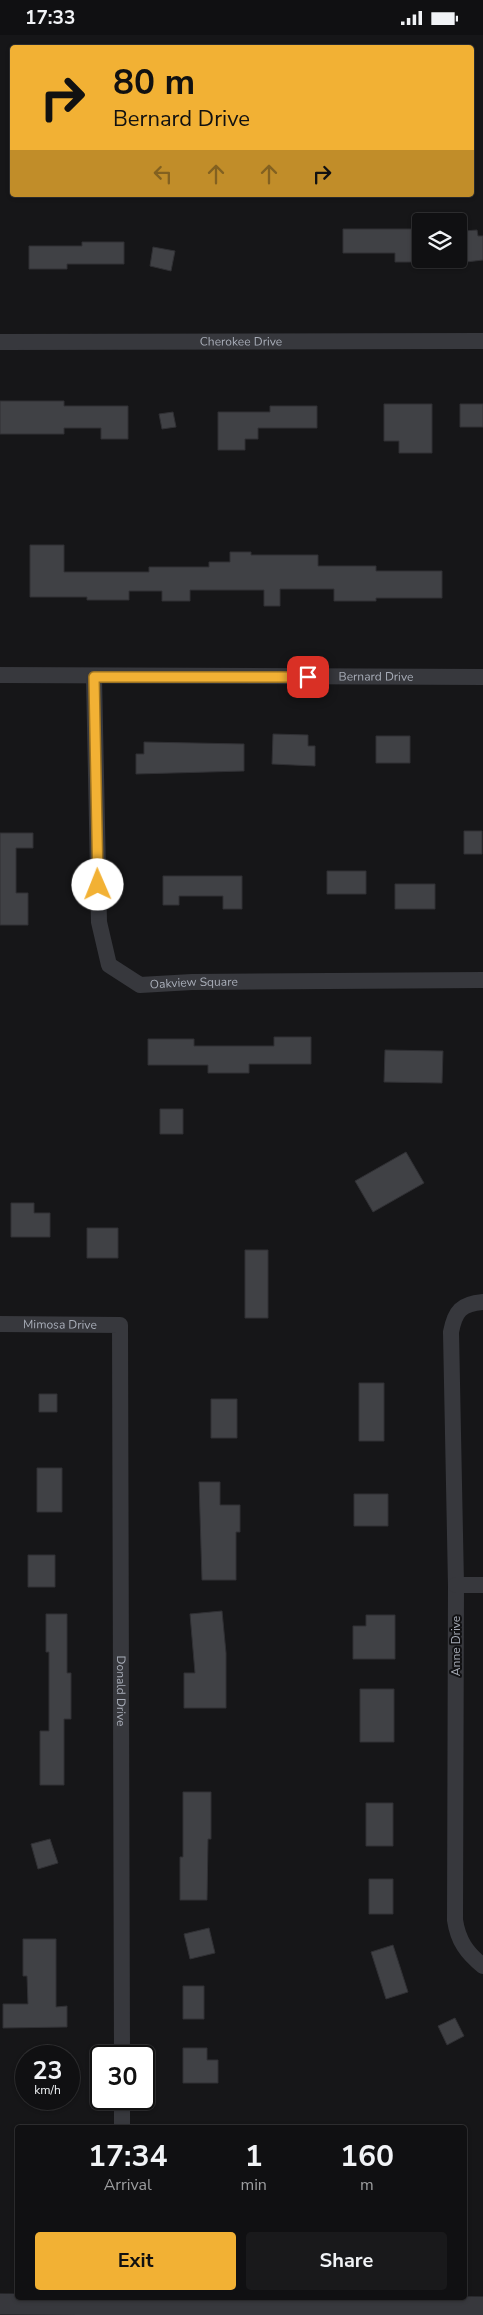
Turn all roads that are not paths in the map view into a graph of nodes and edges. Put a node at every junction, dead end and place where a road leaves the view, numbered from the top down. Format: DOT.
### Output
graph roads {
  1 [pos="483,341"];
  2 [pos="0,342"];
  3 [pos="0,675"];
  4 [pos="94,677"];
  5 [pos="483,677"];
  6 [pos="483,980"];
  7 [pos="483,1302"];
  8 [pos="0,1324"];
  9 [pos="120,1325"];
  10 [pos="456,1585"];
  11 [pos="483,1585"];
  12 [pos="483,1966"];
  13 [pos="122,2045"];
  14 [pos="122,2110"];
  15 [pos="122,2125"];
  16 [pos="0,2303"];
  17 [pos="122,2306"];
  18 [pos="483,2307"];
  19 [pos="406,2311"];
  1 -- 2 [label="street, Cherokee Drive"];
  3 -- 4 [label="street, Bernard Drive"];
  4 -- 5 [label="street, Bernard Drive"];
  4 -- 6 [label="street, Oakview Square"];
  7 -- 10 [label="street, Anne Drive"];
  8 -- 9 [label="street, Mimosa Drive"];
  9 -- 13 [label="street, Donald Drive"];
  10 -- 11 [label="street"];
  10 -- 12 [label="street, Anne Drive"];
  14 -- 15 [label="street"];
  16 -- 17 [label="street"];
  17 -- 19 [label="street"];
  18 -- 19 [label="street"];
}
